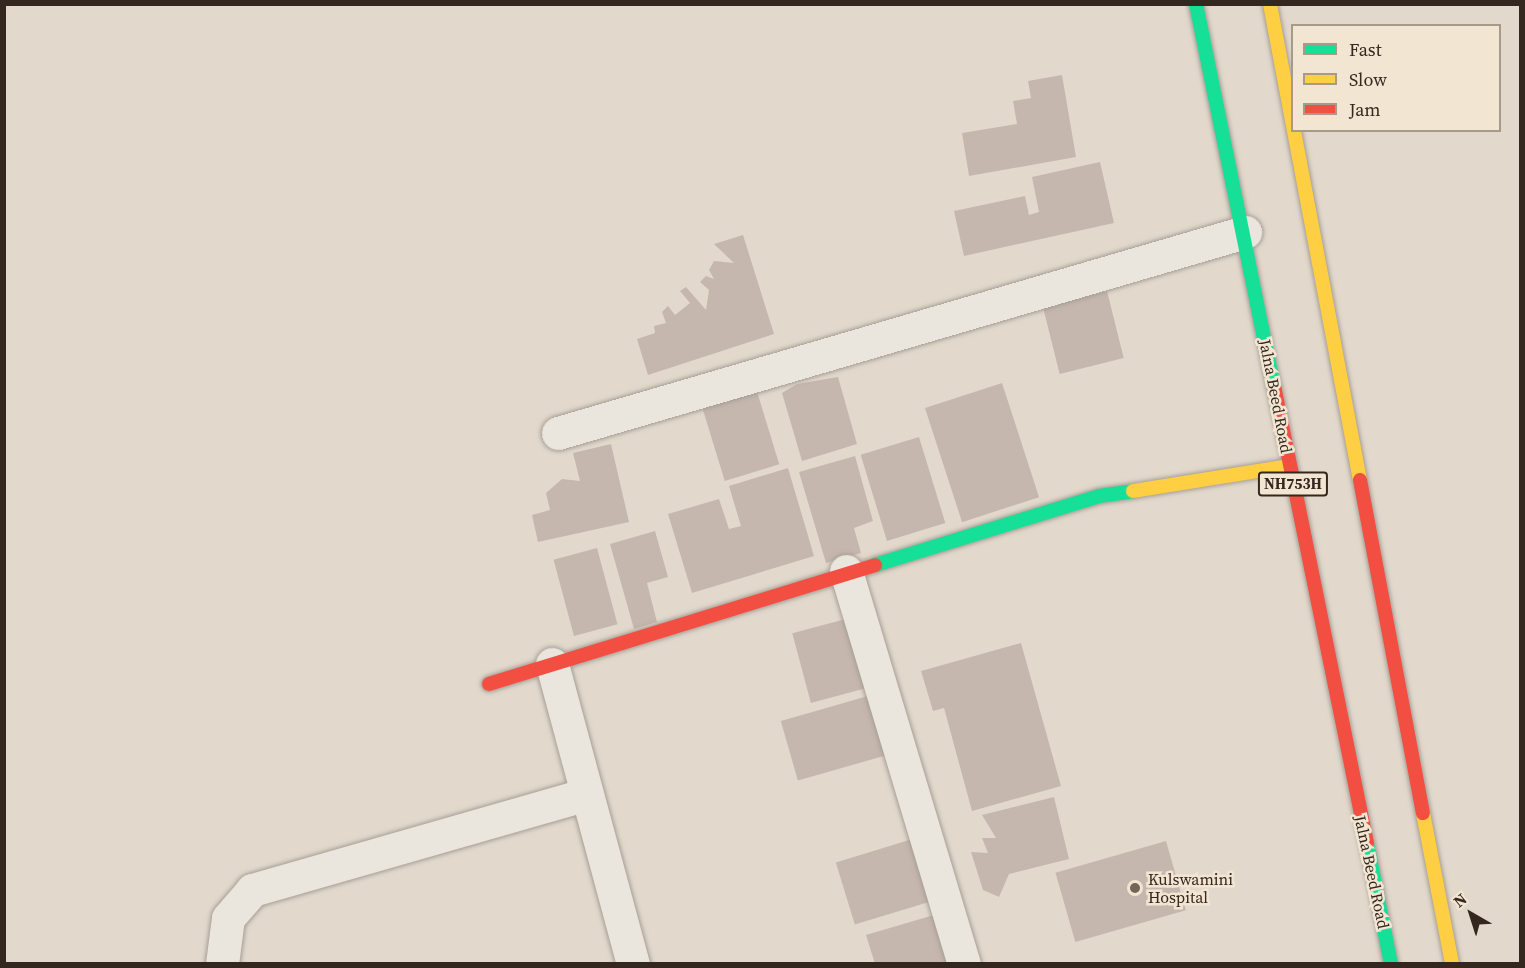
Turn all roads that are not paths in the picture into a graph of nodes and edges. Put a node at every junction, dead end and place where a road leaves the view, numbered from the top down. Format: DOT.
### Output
graph roads {
  1 [pos="1196,4"];
  2 [pos="1270,4"];
  3 [pos="1291,115"];
  4 [pos="1294,132"];
  5 [pos="1245,232"];
  6 [pos="558,433"];
  7 [pos="1289,466"];
  8 [pos="846,571"];
  9 [pos="552,664"];
  10 [pos="489,684"];
  11 [pos="587,794"];
  12 [pos="222,963"];
  13 [pos="633,963"];
  14 [pos="964,963"];
  15 [pos="1391,963"];
  16 [pos="1452,963"];
  1 -- 5 [label="main road, Jalna Beed Road / NH753H"];
  2 -- 3 [label="main road"];
  4 -- 16 [label="main road"];
  5 -- 6 [label="street"];
  5 -- 7 [label="main road, Jalna Beed Road / NH753H"];
  7 -- 8 [label="main road"];
  7 -- 15 [label="main road, Jalna Beed Road / NH753H"];
  8 -- 9 [label="main road"];
  8 -- 14 [label="street"];
  9 -- 10 [label="main road"];
  9 -- 11 [label="street"];
  11 -- 12 [label="street"];
  11 -- 13 [label="street"];
}
